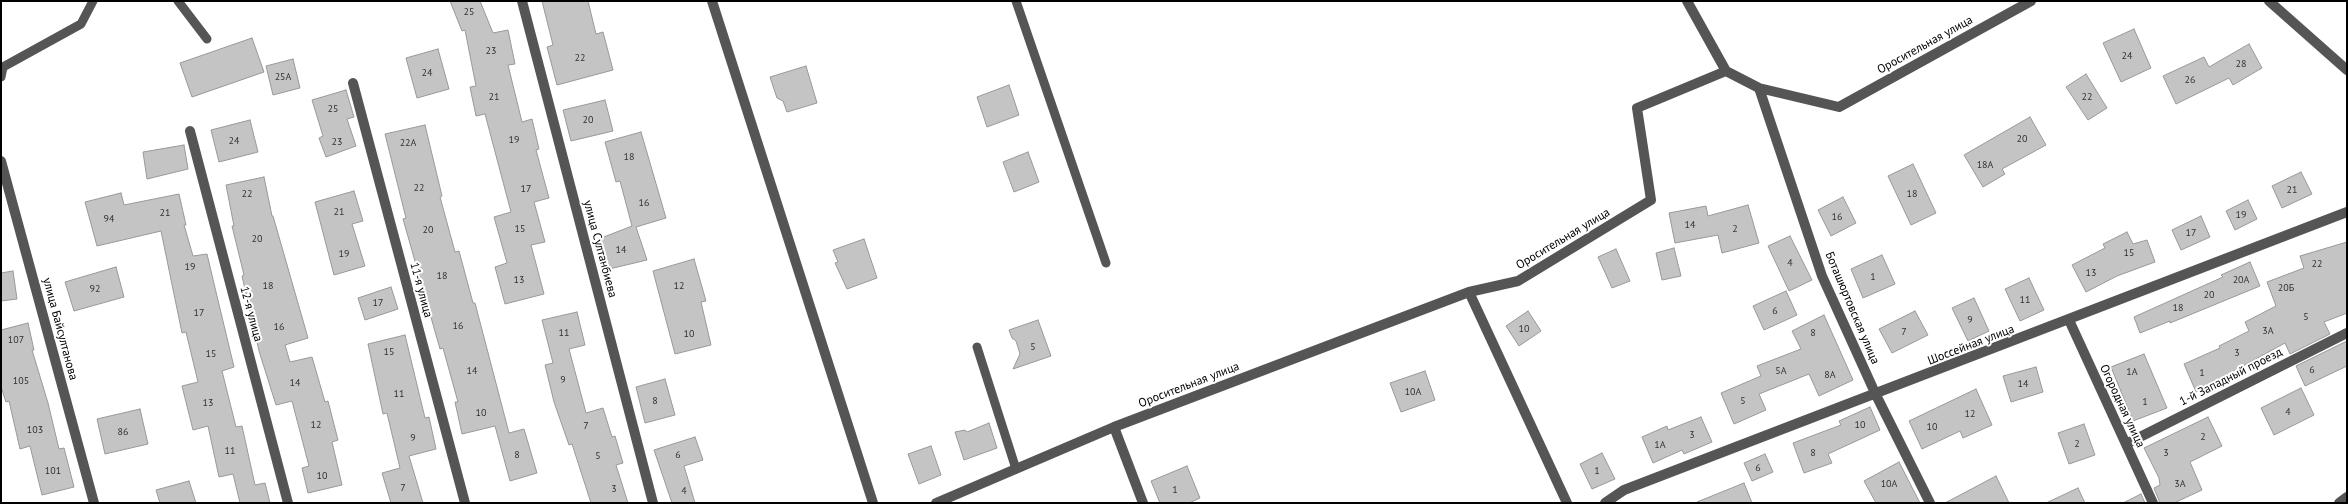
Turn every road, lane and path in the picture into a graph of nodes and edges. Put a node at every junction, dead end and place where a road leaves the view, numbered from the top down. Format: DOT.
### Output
graph roads {
  1 [pos="93,1"];
  2 [pos="178,1"];
  3 [pos="522,1"];
  4 [pos="712,1"];
  5 [pos="1016,1"];
  6 [pos="1687,1"];
  7 [pos="2031,1"];
  8 [pos="2269,1"];
  9 [pos="207,39"];
  10 [pos="2347,70"];
  11 [pos="1726,71"];
  12 [pos="1,77"];
  13 [pos="352,83"];
  14 [pos="1759,88"];
  15 [pos="190,131"];
  16 [pos="1,161"];
  17 [pos="2347,212"];
  18 [pos="1106,263"];
  19 [pos="1469,292"];
  20 [pos="2069,320"];
  21 [pos="2347,333"];
  22 [pos="977,347"];
  23 [pos="1876,395"];
  24 [pos="1114,427"];
  25 [pos="2126,444"];
  26 [pos="1016,469"];
  27 [pos="2347,497"];
  28 [pos="947,501"];
  29 [pos="94,503"];
  30 [pos="288,503"];
  31 [pos="465,503"];
  32 [pos="653,503"];
  33 [pos="873,503"];
  34 [pos="936,503"];
  35 [pos="1143,503"];
  36 [pos="1567,503"];
  37 [pos="1605,503"];
  38 [pos="1930,503"];
  39 [pos="2153,503"];
  40 [pos="2339,503"];
  1 -- 12 [label="lane"];
  2 -- 9 [label="lane"];
  3 -- 32 [label="street, улица Султанбиева"];
  4 -- 33 [label="street"];
  5 -- 18 [label="lane"];
  6 -- 11 [label="street"];
  7 -- 14 [label="street, Оросительная улица"];
  8 -- 10 [label="street"];
  11 -- 14 [label="street, Оросительная улица"];
  11 -- 19 [label="street, Оросительная улица"];
  13 -- 31 [label="street, 11-я улица"];
  14 -- 23 [label="street, Боташюртовская улица"];
  15 -- 30 [label="street, 12-я улица"];
  16 -- 29 [label="street, улица Байсултанова"];
  17 -- 20 [label="street, Шоссейная улица"];
  19 -- 24 [label="street, Оросительная улица"];
  19 -- 36 [label="street"];
  20 -- 23 [label="street, Шоссейная улица"];
  20 -- 25 [label="street, Огородная улица"];
  21 -- 25 [label="street, 1-й Западный проезд"];
  22 -- 26 [label="lane"];
  23 -- 37 [label="street, Шоссейная улица"];
  23 -- 38 [label="street, Боташюртовская улица"];
  24 -- 26 [label="street, Оросительная улица"];
  24 -- 35 [label="street"];
  25 -- 39 [label="street, Огородная улица"];
  26 -- 28 [label="street, Оросительная улица"];
  27 -- 40 [label="street"];
  28 -- 34 [label="street, Оросительная улица"];
}
